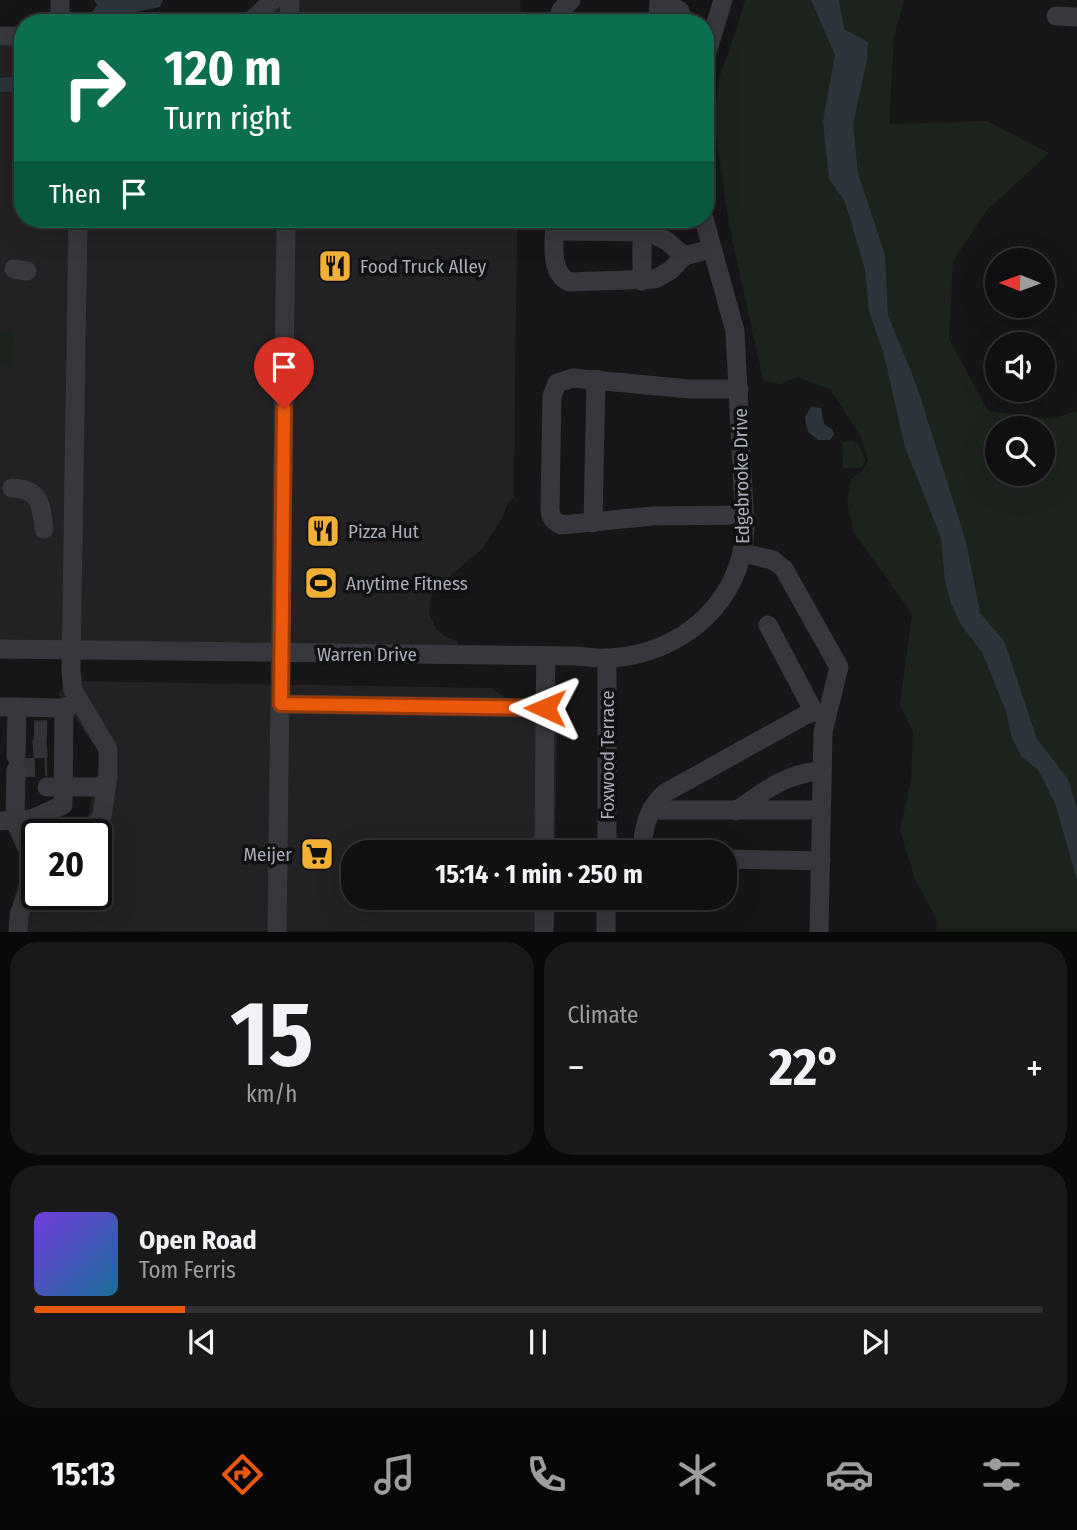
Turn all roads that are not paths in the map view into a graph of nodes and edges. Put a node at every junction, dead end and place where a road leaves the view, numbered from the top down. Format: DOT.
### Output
graph roads {
  1 [pos="273,0"];
  2 [pos="571,0"];
  3 [pos="661,0"];
  4 [pos="723,0"];
  5 [pos="258,14"];
  6 [pos="560,14"];
  7 [pos="681,14"];
  8 [pos="1056,16"];
  9 [pos="1077,17"];
  10 [pos="714,19"];
  11 [pos="78,228"];
  12 [pos="286,228"];
  13 [pos="555,228"];
  14 [pos="598,228"];
  15 [pos="706,228"];
  16 [pos="642,231"];
  17 [pos="711,249"];
  18 [pos="684,256"];
  19 [pos="642,281"];
  20 [pos="596,379"];
  21 [pos="739,388"];
  22 [pos="12,488"];
  23 [pos="745,515"];
  24 [pos="593,523"];
  25 [pos="44,529"];
  26 [pos="743,553"];
  27 [pos="768,625"];
  28 [pos="0,649"];
  29 [pos="70,650"];
  30 [pos="282,653"];
  31 [pos="546,656"];
  32 [pos="607,659"];
  33 [pos="81,703"];
  34 [pos="281,704"];
  35 [pos="9,707"];
  36 [pos="61,708"];
  37 [pos="545,708"];
  38 [pos="820,713"];
  39 [pos="39,758"];
  40 [pos="822,771"];
  41 [pos="106,787"];
  42 [pos="651,810"];
  43 [pos="821,810"];
  44 [pos="736,811"];
  45 [pos="100,819"];
  46 [pos="7,821"];
  47 [pos="544,840"];
  48 [pos="607,840"];
  49 [pos="643,840"];
  50 [pos="21,844"];
  51 [pos="737,859"];
  52 [pos="821,861"];
  53 [pos="21,909"];
  54 [pos="544,910"];
  55 [pos="606,910"];
  56 [pos="18,932"];
  57 [pos="276,932"];
  58 [pos="544,932"];
  59 [pos="606,932"];
  60 [pos="819,932"];
  1 -- 5 [label="street"];
  2 -- 6 [label="street"];
  3 -- 7 [label="street"];
  4 -- 10 [label="street"];
  8 -- 9 [label="street"];
  11 -- 29 [label="street"];
  12 -- 30 [label="street"];
  13 -- 19 [label="street"];
  14 -- 16 [label="street"];
  15 -- 17 [label="street, Edgebrooke Drive"];
  16 -- 18 [label="street"];
  16 -- 19 [label="street"];
  17 -- 18 [label="street"];
  17 -- 21 [label="street, Edgebrooke Drive"];
  18 -- 19 [label="street"];
  20 -- 21 [label="street"];
  20 -- 24 [label="street"];
  20 -- 24 [label="street"];
  21 -- 23 [label="street, Edgebrooke Drive"];
  22 -- 25 [label="street"];
  23 -- 24 [label="street"];
  23 -- 26 [label="street, Edgebrooke Drive"];
  26 -- 32 [label="street, Edgebrooke Drive"];
  26 -- 38 [label="street"];
  27 -- 38 [label="street"];
  28 -- 29 [label="street, Warren Drive"];
  29 -- 30 [label="street, Warren Drive"];
  29 -- 33 [label="street"];
  30 -- 31 [label="street, Warren Drive"];
  30 -- 34 [label="street"];
  31 -- 32 [label="street, Warren Drive"];
  31 -- 37 [label="street"];
  32 -- 48 [label="street, Foxwood Terrace"];
  33 -- 36 [label="street"];
  33 -- 41 [label="street"];
  34 -- 37 [label="street"];
  34 -- 57 [label="street"];
  35 -- 36 [label="street"];
  35 -- 39 [label="street"];
  36 -- 39 [label="street"];
  37 -- 47 [label="street"];
  38 -- 40 [label="street"];
  38 -- 42 [label="street"];
  39 -- 41 [label="street"];
  39 -- 46 [label="street"];
  39 -- 46 [label="street"];
  40 -- 43 [label="street"];
  40 -- 44 [label="street"];
  41 -- 45 [label="street"];
  42 -- 44 [label="street"];
  42 -- 49 [label="street"];
  43 -- 44 [label="street"];
  43 -- 52 [label="street"];
  46 -- 50 [label="street"];
  51 -- 52 [label="street"];
  52 -- 60 [label="street"];
  53 -- 56 [label="street"];
  54 -- 58 [label="street"];
  55 -- 59 [label="street"];
}
